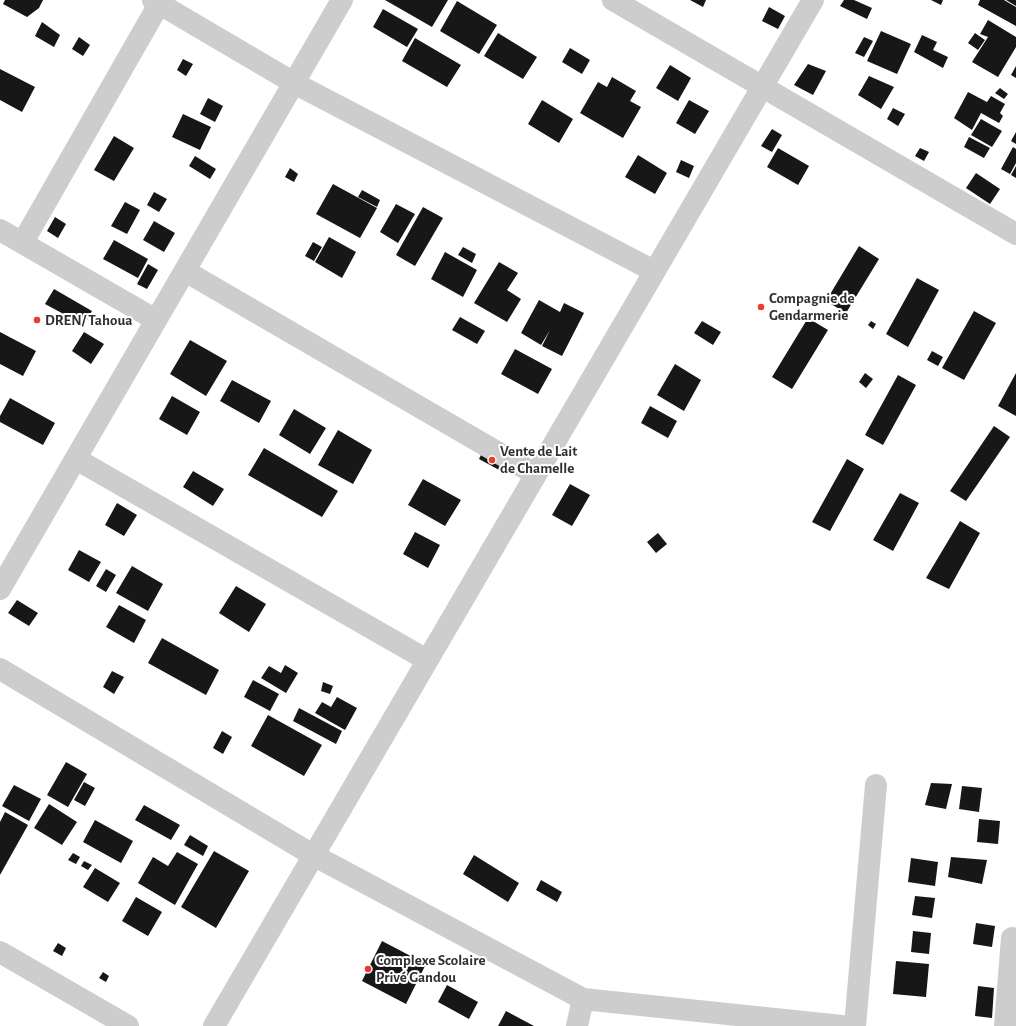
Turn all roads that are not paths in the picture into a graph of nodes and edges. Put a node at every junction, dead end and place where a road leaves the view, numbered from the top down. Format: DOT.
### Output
graph roads {
  1 [pos="342,0"];
  2 [pos="614,0"];
  3 [pos="813,0"];
  4 [pos="156,2"];
  5 [pos="294,84"];
  6 [pos="762,86"];
  7 [pos="0,230"];
  8 [pos="1016,234"];
  9 [pos="23,242"];
  10 [pos="185,271"];
  11 [pos="654,271"];
  12 [pos="156,320"];
  13 [pos="76,459"];
  14 [pos="535,474"];
  15 [pos="0,589"];
  16 [pos="427,660"];
  17 [pos="0,669"];
  18 [pos="876,785"];
  19 [pos="313,855"];
  20 [pos="1012,938"];
  21 [pos="0,952"];
  22 [pos="583,999"];
  23 [pos="700,1019"];
  24 [pos="128,1026"];
  25 [pos="214,1026"];
  26 [pos="577,1026"];
  27 [pos="842,1026"];
  28 [pos="855,1026"];
  29 [pos="1005,1026"];
  1 -- 5 [label="street"];
  2 -- 6 [label="street"];
  3 -- 6 [label="street"];
  4 -- 5 [label="street"];
  4 -- 9 [label="street"];
  5 -- 10 [label="street"];
  5 -- 11 [label="street"];
  6 -- 8 [label="street"];
  6 -- 11 [label="street"];
  7 -- 9 [label="street"];
  9 -- 12 [label="street"];
  10 -- 12 [label="street"];
  10 -- 14 [label="street"];
  11 -- 14 [label="street"];
  12 -- 13 [label="street"];
  13 -- 15 [label="street"];
  13 -- 16 [label="street"];
  14 -- 16 [label="street"];
  16 -- 19 [label="street"];
  17 -- 19 [label="street"];
  18 -- 28 [label="street"];
  19 -- 22 [label="street"];
  19 -- 25 [label="street"];
  20 -- 29 [label="street"];
  21 -- 24 [label="street"];
  22 -- 23 [label="street"];
  22 -- 26 [label="street"];
  23 -- 27 [label="street"];
}
